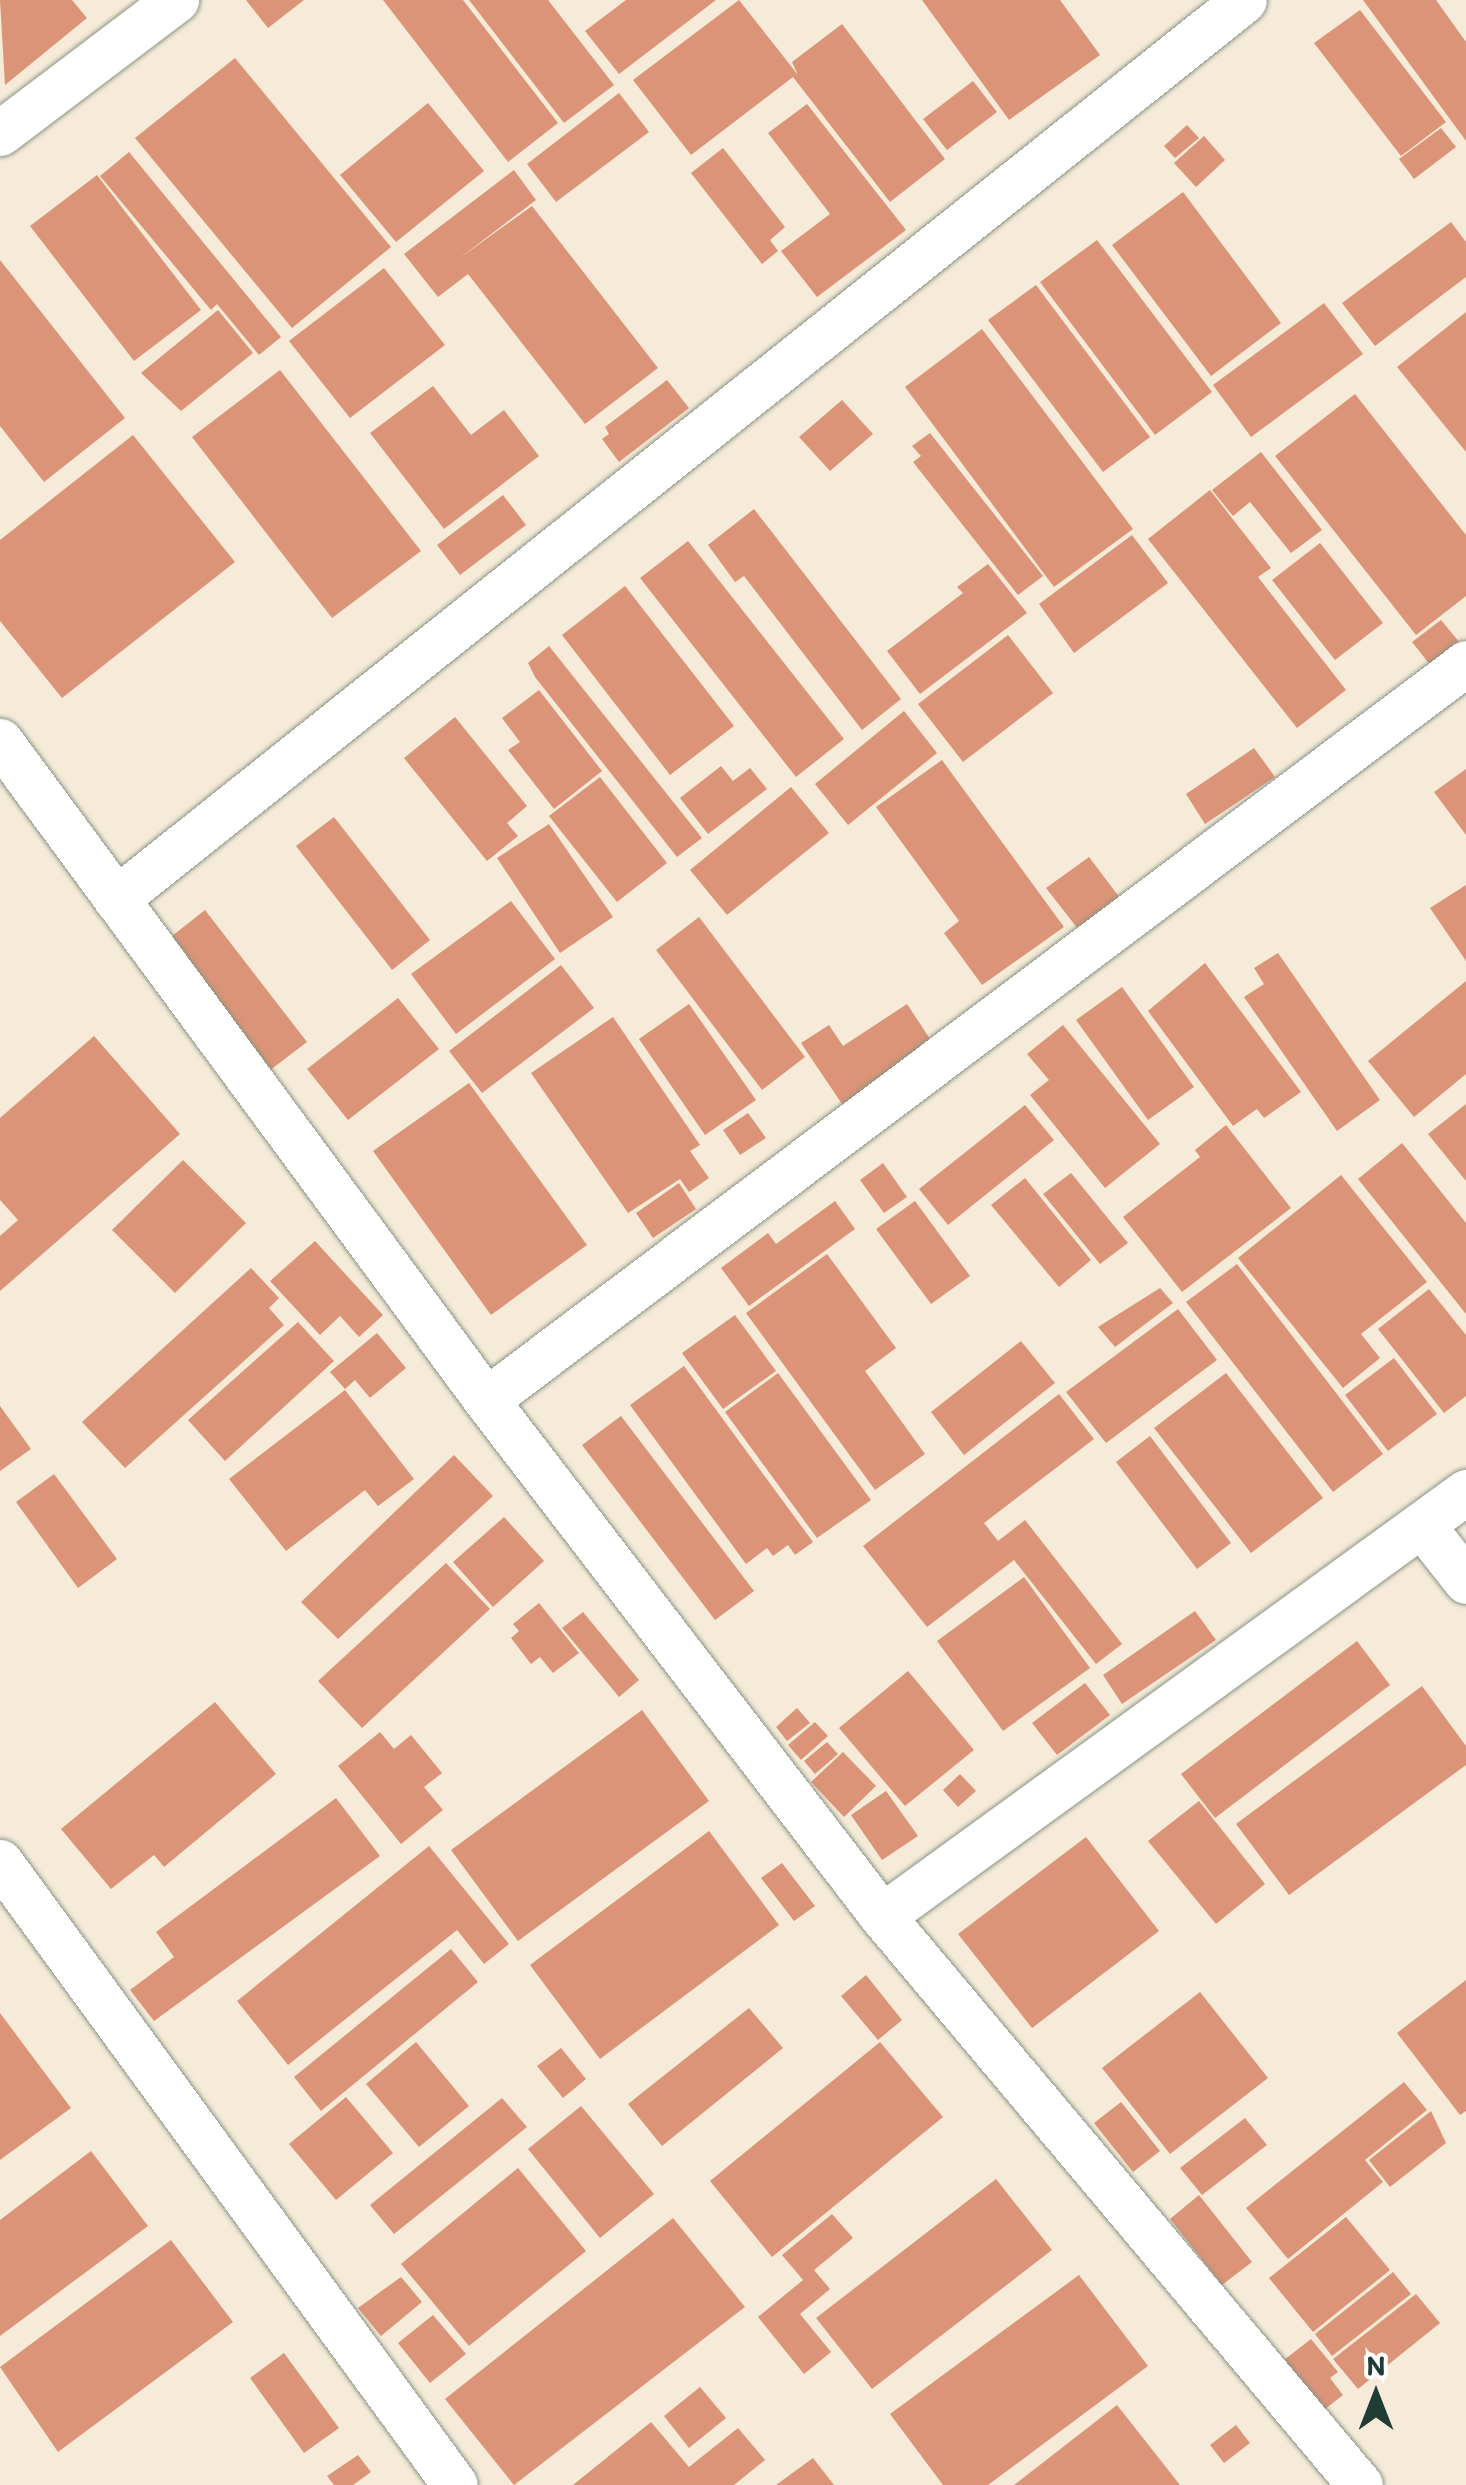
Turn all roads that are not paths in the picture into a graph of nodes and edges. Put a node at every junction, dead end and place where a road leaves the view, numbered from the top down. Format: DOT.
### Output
graph roads {
  1 [pos="176,0"];
  2 [pos="1244,0"];
  3 [pos="0,133"];
  4 [pos="1466,663"];
  5 [pos="0,742"];
  6 [pos="116,899"];
  7 [pos="486,1400"];
  8 [pos="1466,1492"];
  9 [pos="1422,1524"];
  10 [pos="1466,1581"];
  11 [pos="0,1862"];
  12 [pos="882,1916"];
  13 [pos="455,2485"];
  14 [pos="1360,2485"];
  1 -- 3 [label="street"];
  2 -- 6 [label="street"];
  4 -- 7 [label="street"];
  5 -- 6 [label="street"];
  6 -- 7 [label="street"];
  7 -- 12 [label="street"];
  8 -- 9 [label="street"];
  9 -- 10 [label="street"];
  9 -- 12 [label="street"];
  11 -- 13 [label="street"];
  12 -- 14 [label="street"];
}
